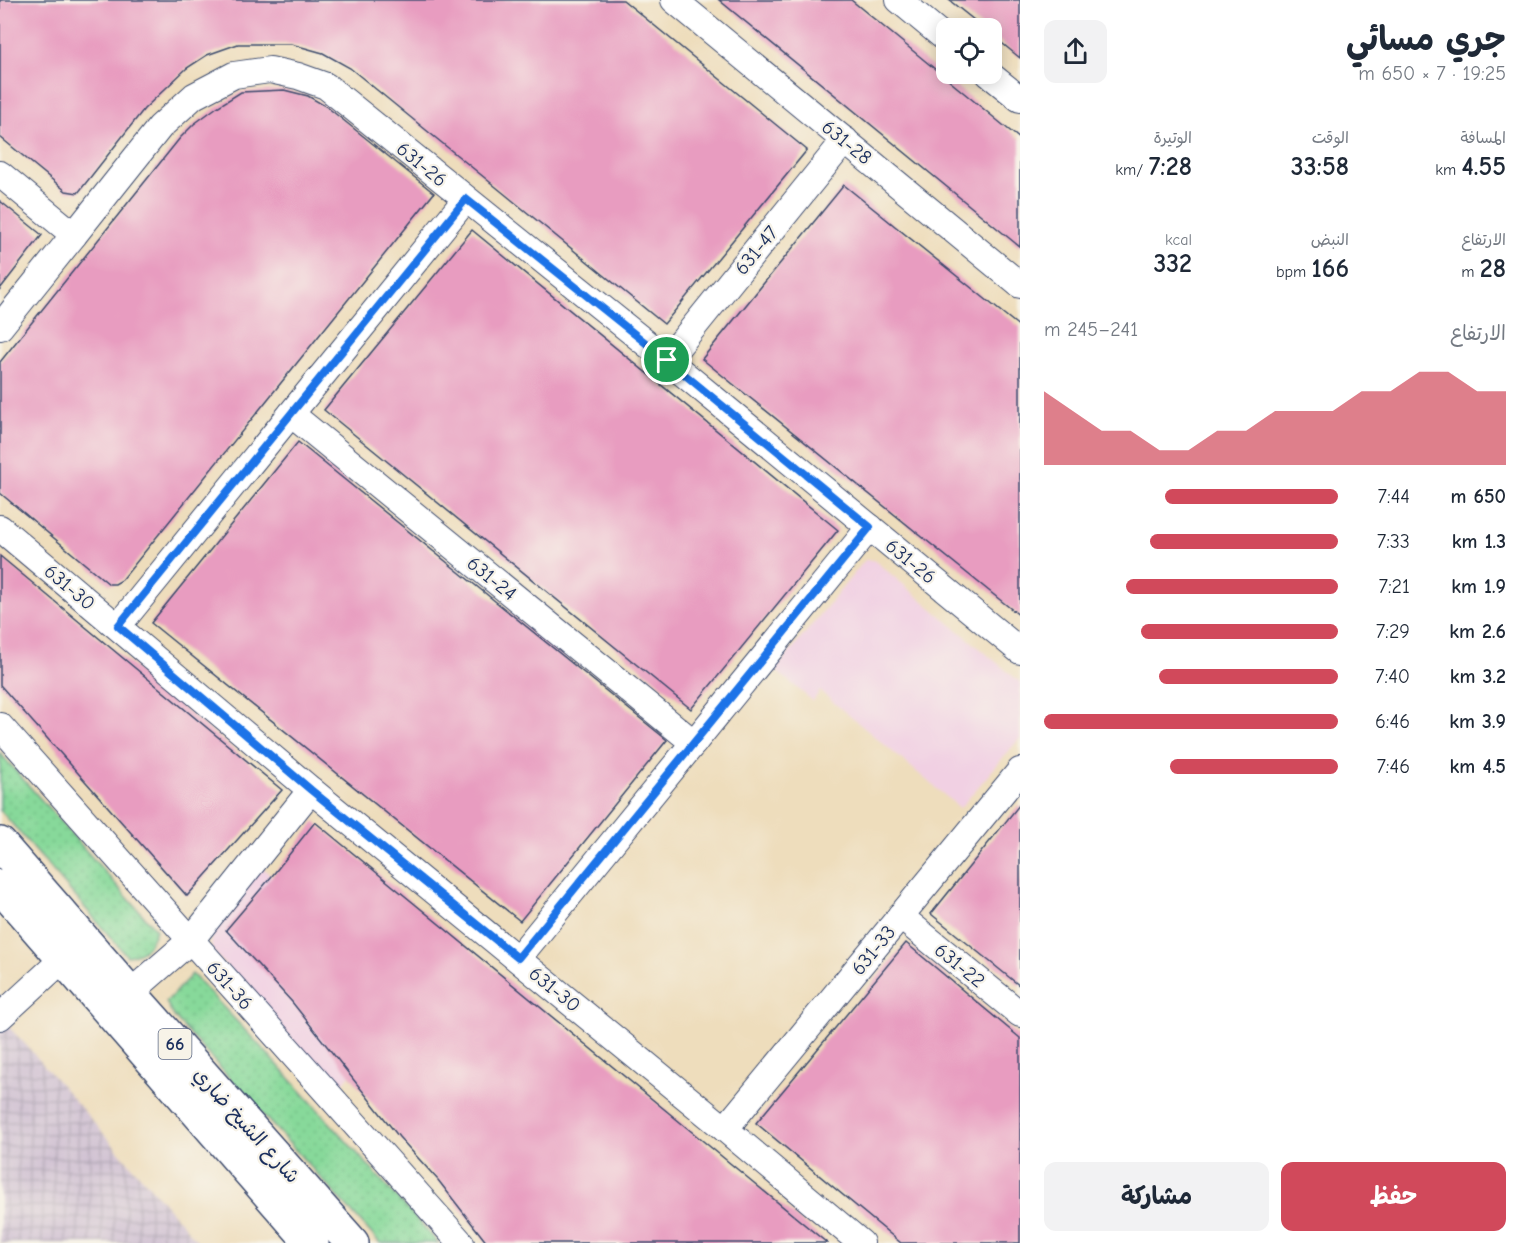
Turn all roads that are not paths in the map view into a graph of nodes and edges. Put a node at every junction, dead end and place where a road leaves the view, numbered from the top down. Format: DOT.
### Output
graph roads {
  1 [pos="674,0"];
  2 [pos="899,0"];
  3 [pos="936,31"];
  4 [pos="1001,84"];
  5 [pos="1020,99"];
  6 [pos="845,141"];
  7 [pos="0,174"];
  8 [pos="466,199"];
  9 [pos="74,235"];
  10 [pos="1020,285"];
  11 [pos="0,327"];
  12 [pos="667,360"];
  13 [pos="291,414"];
  14 [pos="870,527"];
  15 [pos="0,528"];
  16 [pos="118,626"];
  17 [pos="1020,651"];
  18 [pos="0,726"];
  19 [pos="694,742"];
  20 [pos="1020,771"];
  21 [pos="311,790"];
  22 [pos="0,844"];
  23 [pos="0,886"];
  24 [pos="900,916"];
  25 [pos="191,940"];
  26 [pos="518,958"];
  27 [pos="63,959"];
  28 [pos="130,993"];
  29 [pos="1020,1014"];
  30 [pos="0,1017"];
  31 [pos="726,1129"];
  32 [pos="312,1243"];
  33 [pos="352,1243"];
  34 [pos="461,1243"];
  35 [pos="861,1243"];
  1 -- 6 [label="street, 631-28"];
  2 -- 3 [label="street"];
  4 -- 5 [label="street"];
  6 -- 10 [label="street, 631-28"];
  6 -- 12 [label="street, 631-47"];
  7 -- 9 [label="street"];
  8 -- 9 [label="street, 631-26"];
  8 -- 12 [label="street, 631-26"];
  8 -- 13 [label="street"];
  9 -- 11 [label="street"];
  12 -- 14 [label="street, 631-26"];
  13 -- 16 [label="street"];
  13 -- 19 [label="street, 631-24"];
  14 -- 17 [label="street, 631-26"];
  14 -- 19 [label="street"];
  15 -- 16 [label="street, 631-30"];
  16 -- 21 [label="street, 631-30"];
  18 -- 25 [label="street, 631-36"];
  19 -- 26 [label="street"];
  20 -- 24 [label="street, 631-33"];
  21 -- 25 [label="street"];
  21 -- 26 [label="street, 631-30"];
  22 -- 28 [label="main road, شارع الشيخ ضاري / 66"];
  23 -- 27 [label="main road, شارع الشيخ ضاري / 66"];
  24 -- 29 [label="street, 631-22"];
  24 -- 31 [label="street, 631-33"];
  25 -- 28 [label="street"];
  25 -- 34 [label="street, 631-36"];
  26 -- 31 [label="street, 631-30"];
  27 -- 30 [label="street"];
  27 -- 32 [label="main road, شارع الشيخ ضاري / 66"];
  28 -- 33 [label="main road, شارع الشيخ ضاري / 66"];
  31 -- 35 [label="street, 631-30"];
}
